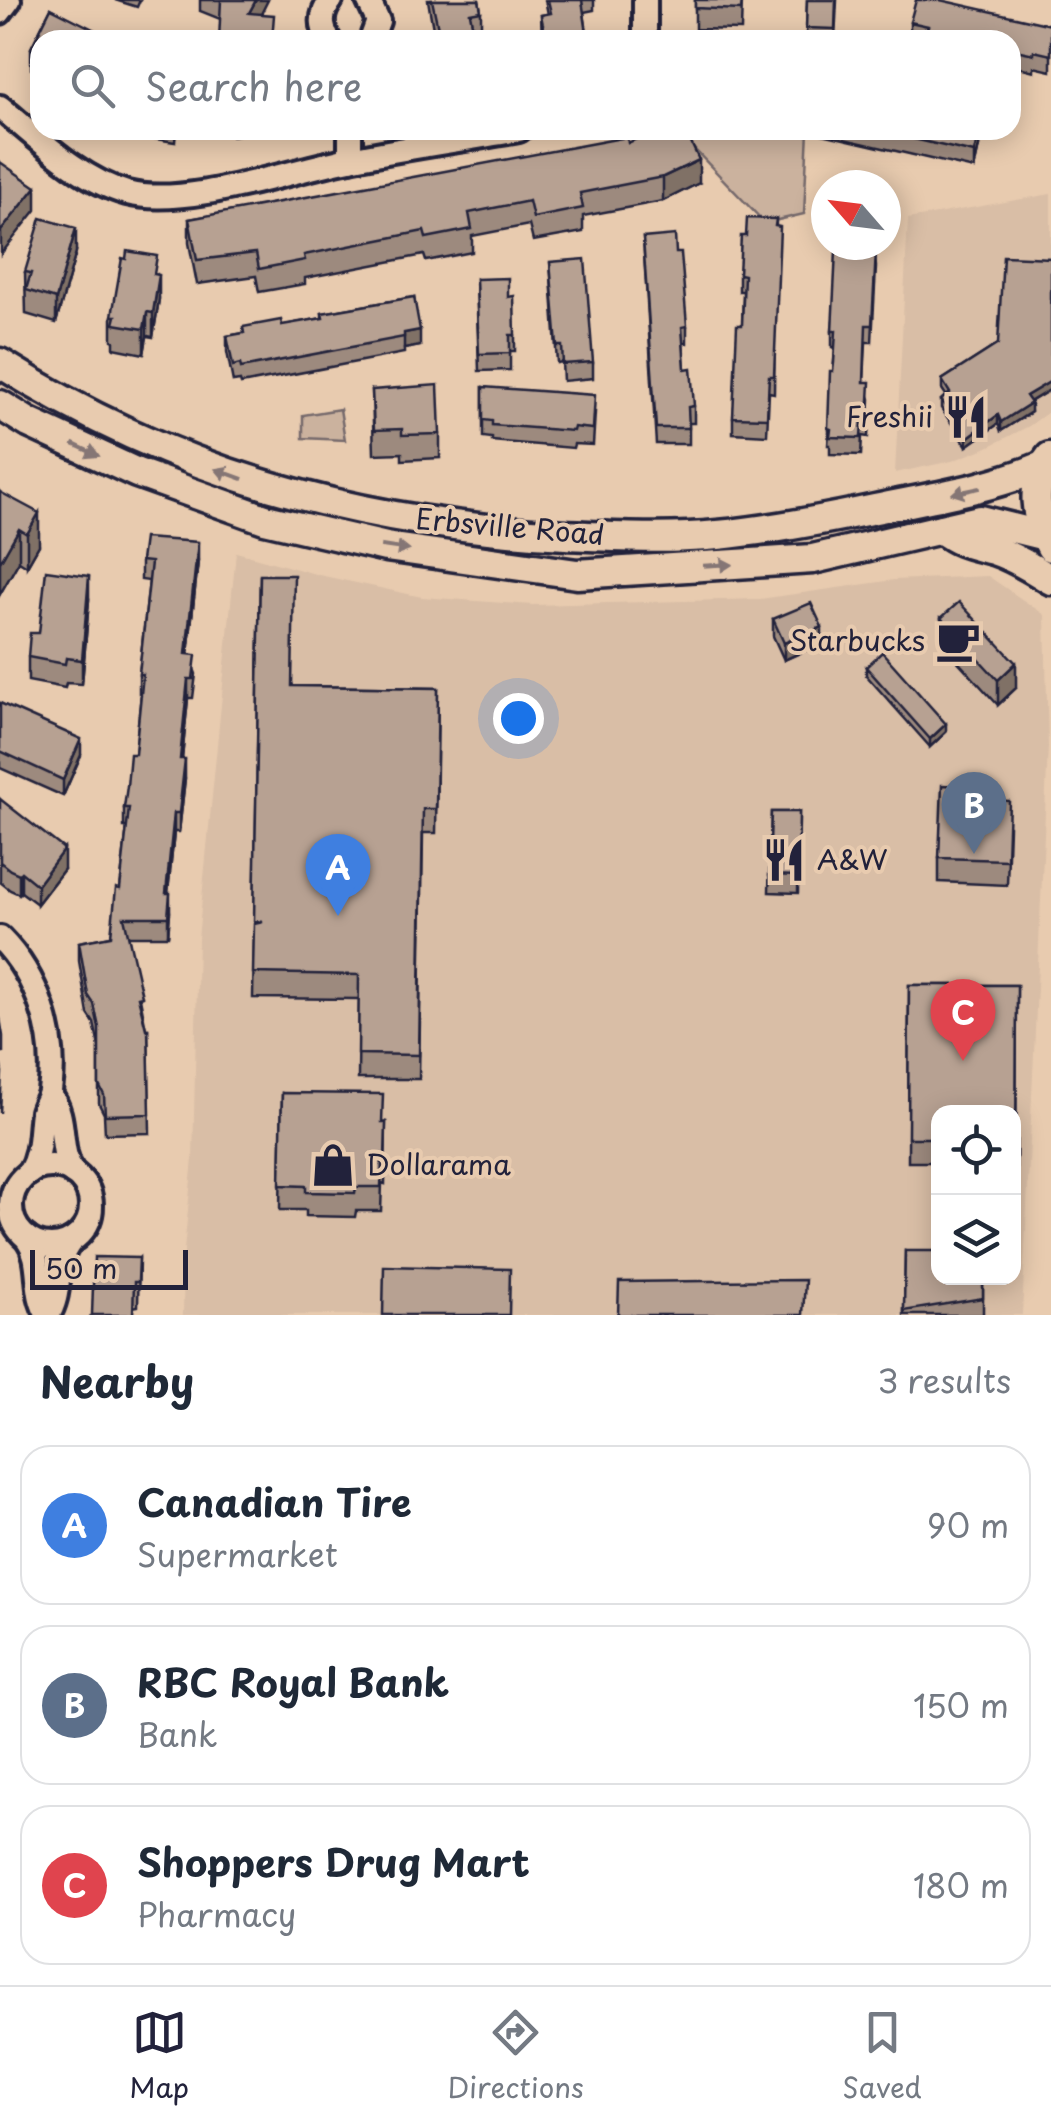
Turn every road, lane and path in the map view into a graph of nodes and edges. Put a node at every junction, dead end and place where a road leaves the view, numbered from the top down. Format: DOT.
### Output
graph roads {
  1 [pos="9,0"];
  2 [pos="332,0"];
  3 [pos="368,0"];
  4 [pos="645,0"];
  5 [pos="0,12"];
  6 [pos="323,30"];
  7 [pos="375,30"];
  8 [pos="645,30"];
  9 [pos="0,108"];
  10 [pos="30,132"];
  11 [pos="40,140"];
  12 [pos="350,140"];
  13 [pos="461,140"];
  14 [pos="350,159"];
  15 [pos="0,363"];
  16 [pos="0,405"];
  17 [pos="1047,461"];
  18 [pos="940,529"];
  19 [pos="1048,542"];
  20 [pos="1051,580"];
  21 [pos="0,938"];
  22 [pos="50,1095"];
  23 [pos="74,1173"];
  24 [pos="15,1183"];
  25 [pos="6,1217"];
  26 [pos="27,1238"];
  27 [pos="70,1240"];
  1 -- 5 [label="street"];
  2 -- 6 [label="street"];
  3 -- 7 [label="street"];
  4 -- 8 [label="street"];
  9 -- 10 [label="street"];
  11 -- 14 [label="street"];
  12 -- 14 [label="street"];
  13 -- 14 [label="street"];
  17 -- 15 [label="main road, Erbsville Road, one-way"];
  16 -- 18 [label="main road, Erbsville Road, one-way"];
  17 -- 19 [label="main road"];
  18 -- 19 [label="main road, Erbsville Road"];
  18 -- 20 [label="main road"];
  21 -- 22 [label="street"];
  22 -- 23 [label="street"];
  22 -- 24 [label="street"];
  23 -- 24 [label="street"];
  23 -- 27 [label="street"];
  24 -- 25 [label="street"];
  25 -- 26 [label="street"];
  26 -- 27 [label="street"];
  26 -- 27 [label="street"];
}
